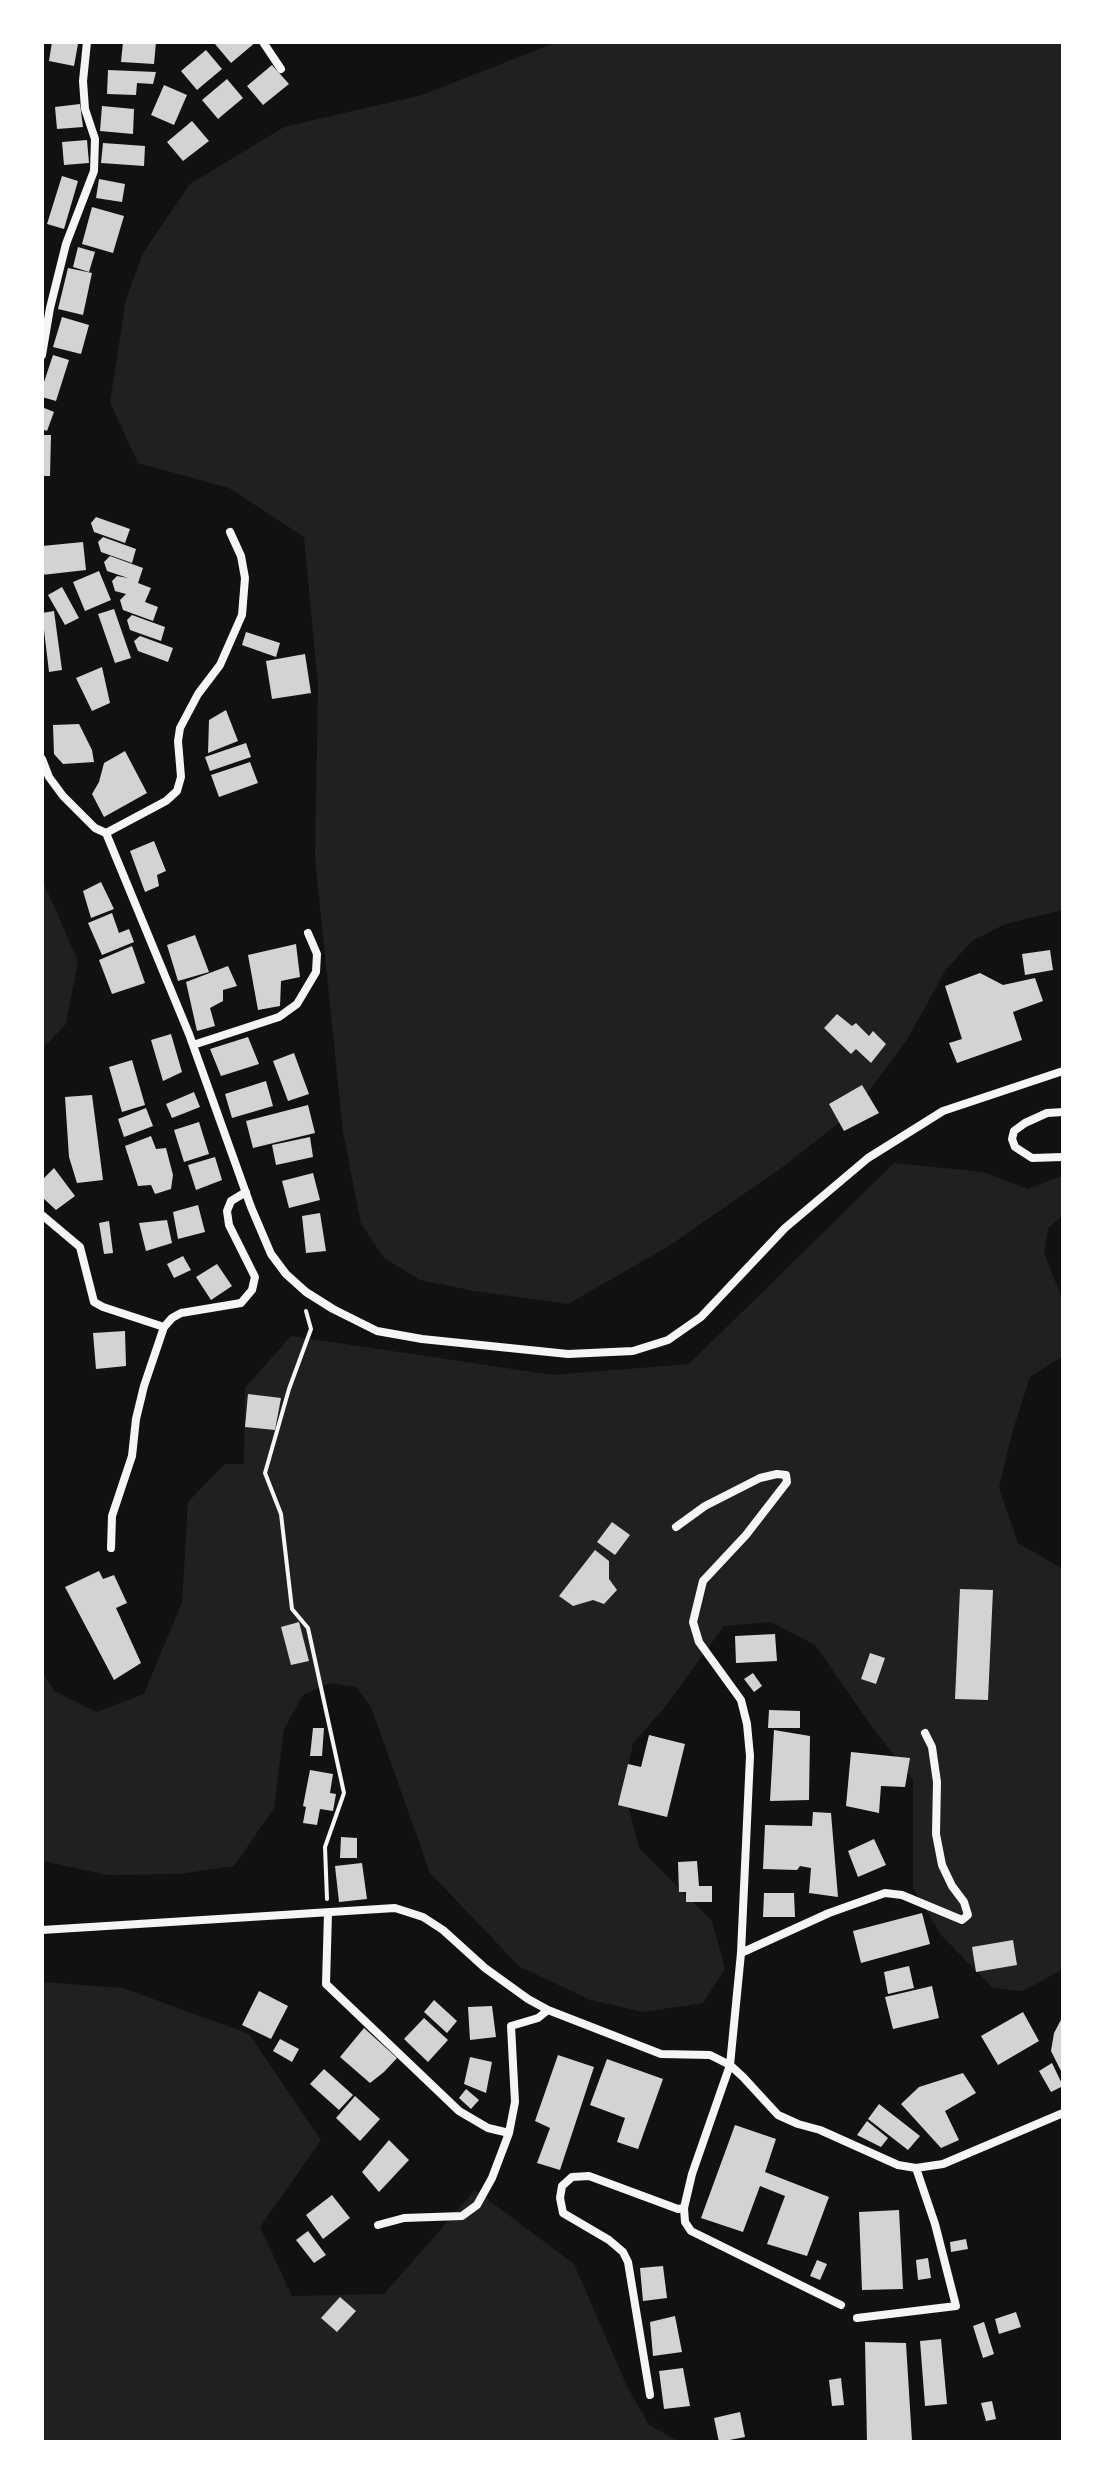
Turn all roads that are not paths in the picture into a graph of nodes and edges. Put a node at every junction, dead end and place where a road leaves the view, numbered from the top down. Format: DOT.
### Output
graph roads {
  1 [pos="87,42"];
  2 [pos="263,42"];
  3 [pos="281,69"];
  4 [pos="42,355"];
  5 [pos="230,532"];
  6 [pos="42,759"];
  7 [pos="106,833"];
  8 [pos="308,933"];
  9 [pos="193,1045"];
  10 [pos="1063,1071"];
  11 [pos="1063,1112"];
  12 [pos="1063,1157"];
  13 [pos="246,1192"];
  14 [pos="42,1215"];
  15 [pos="164,1327"];
  16 [pos="676,1527"];
  17 [pos="111,1548"];
  18 [pos="925,1733"];
  19 [pos="328,1913"];
  20 [pos="42,1930"];
  21 [pos="741,1953"];
  22 [pos="548,2010"];
  23 [pos="730,2065"];
  24 [pos="1063,2113"];
  25 [pos="509,2133"];
  26 [pos="916,2168"];
  27 [pos="684,2208"];
  28 [pos="378,2225"];
  29 [pos="841,2305"];
  30 [pos="857,2318"];
  31 [pos="650,2395"];
  1 -- 4 [label="street"];
  2 -- 3 [label="street"];
  5 -- 7 [label="street"];
  6 -- 7 [label="street"];
  7 -- 9 [label="street"];
  8 -- 9 [label="street"];
  9 -- 13 [label="street"];
  10 -- 13 [label="street"];
  11 -- 12 [label="street"];
  13 -- 15 [label="street"];
  14 -- 15 [label="street"];
  15 -- 17 [label="street"];
  16 -- 21 [label="street"];
  18 -- 21 [label="street"];
  19 -- 20 [label="street"];
  19 -- 22 [label="street"];
  19 -- 25 [label="street"];
  21 -- 23 [label="street"];
  22 -- 23 [label="street"];
  22 -- 25 [label="street"];
  23 -- 26 [label="street"];
  23 -- 27 [label="street"];
  24 -- 26 [label="street"];
  25 -- 28 [label="street"];
  26 -- 30 [label="street"];
  27 -- 29 [label="street"];
  27 -- 31 [label="street"];
}
